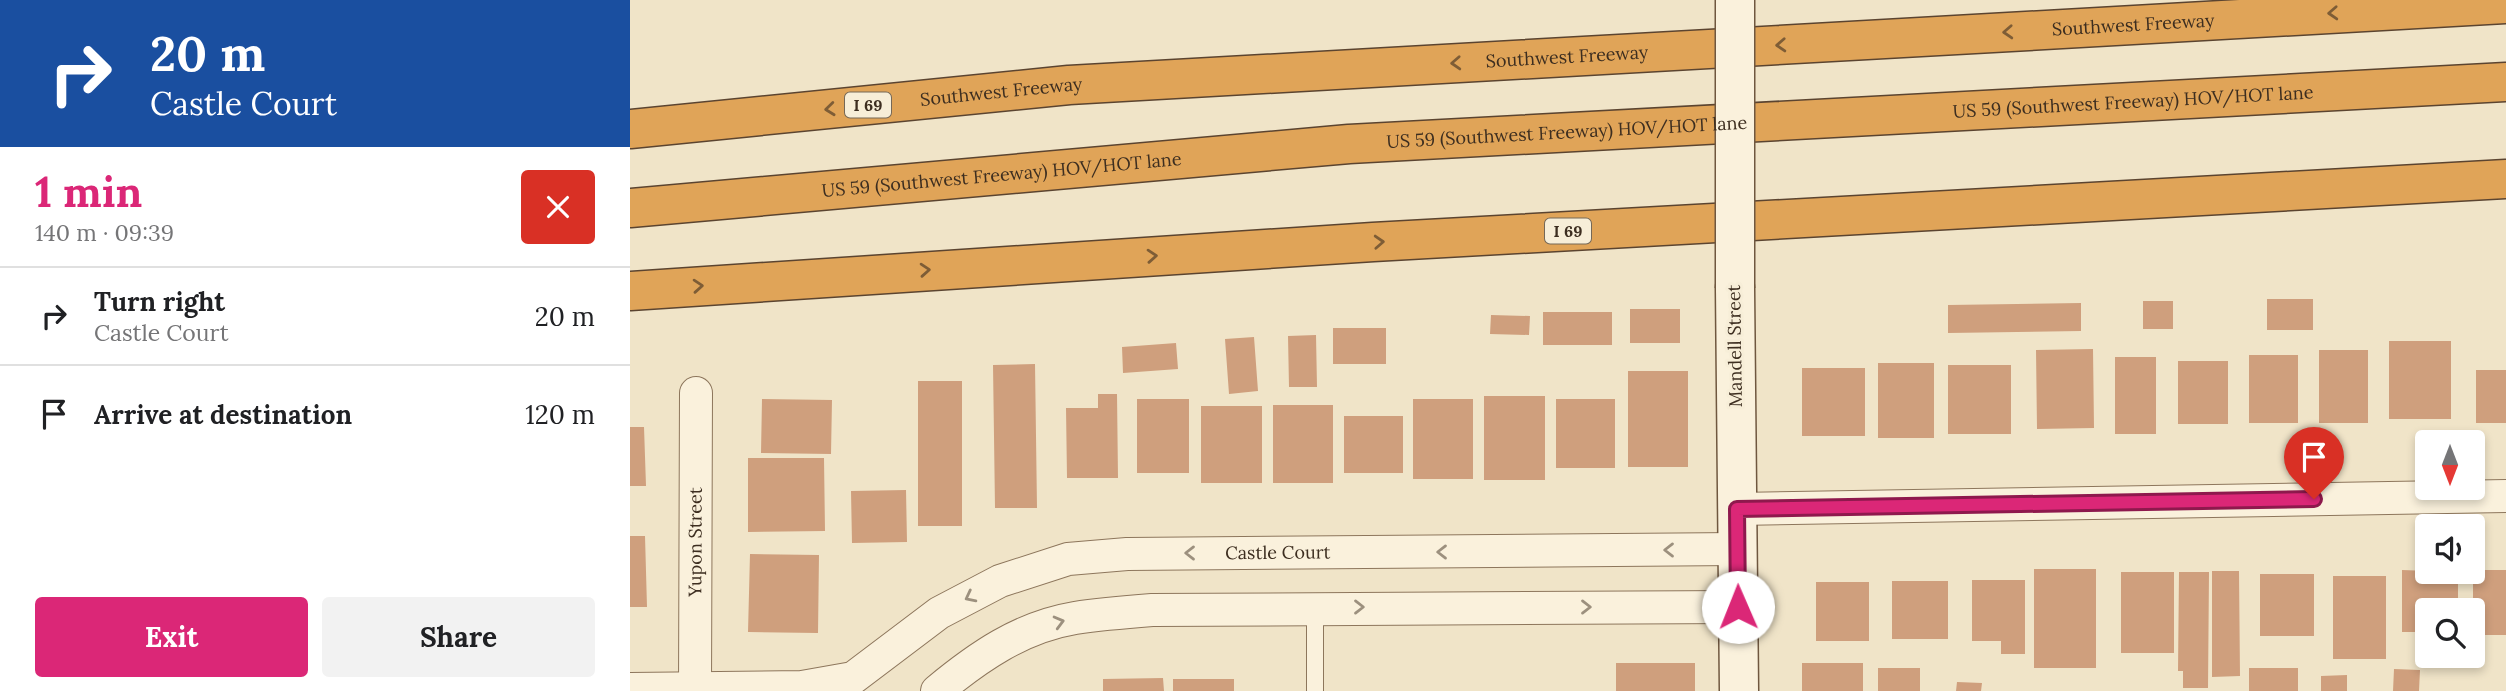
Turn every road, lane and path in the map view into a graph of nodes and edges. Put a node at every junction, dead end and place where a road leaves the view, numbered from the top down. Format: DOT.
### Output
graph roads {
  1 [pos="1735,0"];
  2 [pos="2506,4"];
  3 [pos="2506,82"];
  4 [pos="630,129"];
  5 [pos="2506,179"];
  6 [pos="630,208"];
  7 [pos="630,291"];
  8 [pos="696,393"];
  9 [pos="2506,496"];
  10 [pos="1737,509"];
  11 [pos="1737,550"];
  12 [pos="1315,607"];
  13 [pos="1738,607"];
  14 [pos="854,684"];
  15 [pos="630,689"];
  16 [pos="695,689"];
  17 [pos="937,691"];
  18 [pos="1315,691"];
  19 [pos="1739,691"];
  1 -- 10 [label="street, Mandell Street, bridge"];
  2 -- 4 [label="highway, Southwest Freeway / I 69, one-way"];
  3 -- 6 [label="highway, US 59 (Southwest Freeway) HOV/HOT lane"];
  7 -- 5 [label="highway, I 69, one-way"];
  8 -- 16 [label="street, Yupon Street"];
  9 -- 10 [label="street"];
  10 -- 11 [label="street, Mandell Street"];
  11 -- 13 [label="street, Mandell Street"];
  11 -- 14 [label="street, Castle Court, one-way"];
  12 -- 13 [label="street, one-way"];
  17 -- 12 [label="street, one-way"];
  12 -- 18 [label="lane"];
  13 -- 19 [label="street, Mandell Street"];
  14 -- 16 [label="street, Castle Court"];
  15 -- 16 [label="street, Castle Court"];
}
